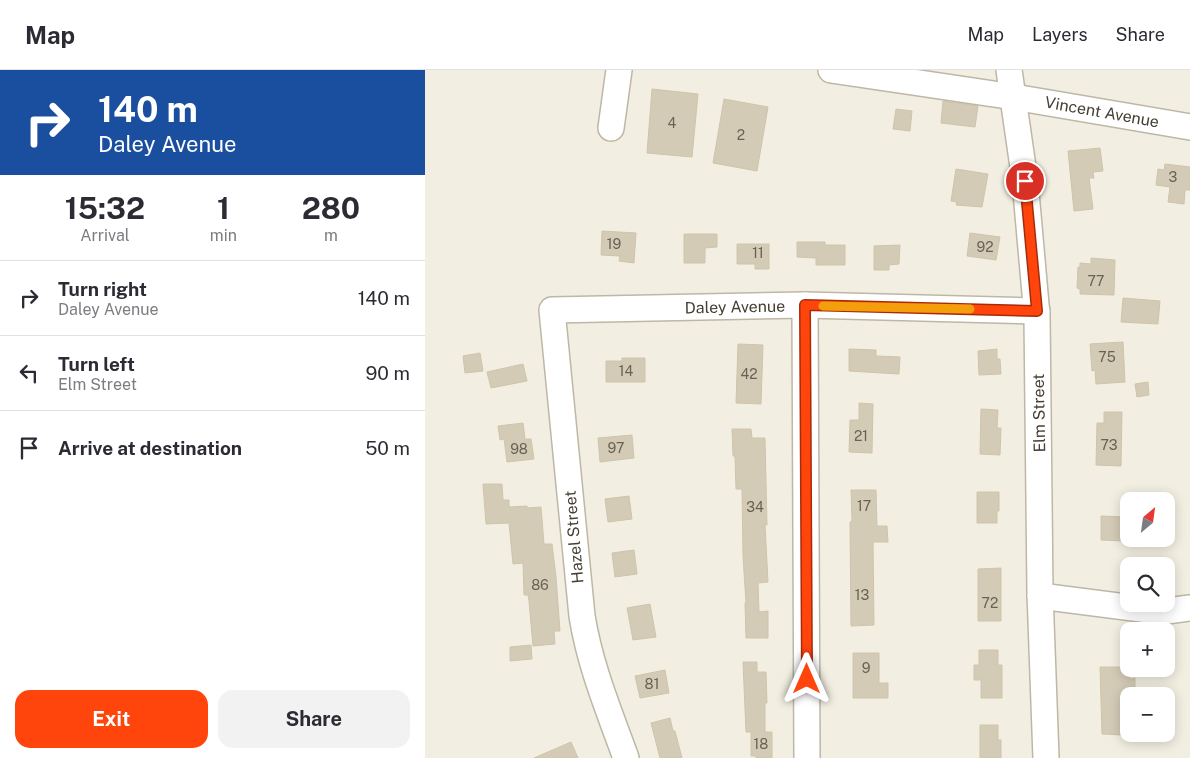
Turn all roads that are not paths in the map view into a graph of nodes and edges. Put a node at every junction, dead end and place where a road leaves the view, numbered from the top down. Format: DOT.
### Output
graph roads {
  1 [pos="619,70"];
  2 [pos="831,70"];
  3 [pos="1009,70"];
  4 [pos="1014,97"];
  5 [pos="1190,127"];
  6 [pos="611,128"];
  7 [pos="805,305"];
  8 [pos="553,310"];
  9 [pos="1037,311"];
  10 [pos="1040,596"];
  11 [pos="1190,608"];
  12 [pos="626,758"];
  13 [pos="807,758"];
  14 [pos="1046,758"];
  1 -- 6 [label="street"];
  2 -- 4 [label="street, Vincent Avenue"];
  3 -- 4 [label="street, Elm Street"];
  4 -- 5 [label="street, Vincent Avenue"];
  4 -- 9 [label="street, Elm Street"];
  7 -- 8 [label="street, Daley Avenue"];
  7 -- 9 [label="street, Daley Avenue"];
  7 -- 13 [label="street"];
  8 -- 12 [label="street, Hazel Street"];
  9 -- 10 [label="street, Elm Street"];
  10 -- 11 [label="street"];
  10 -- 14 [label="street, Elm Street"];
}
